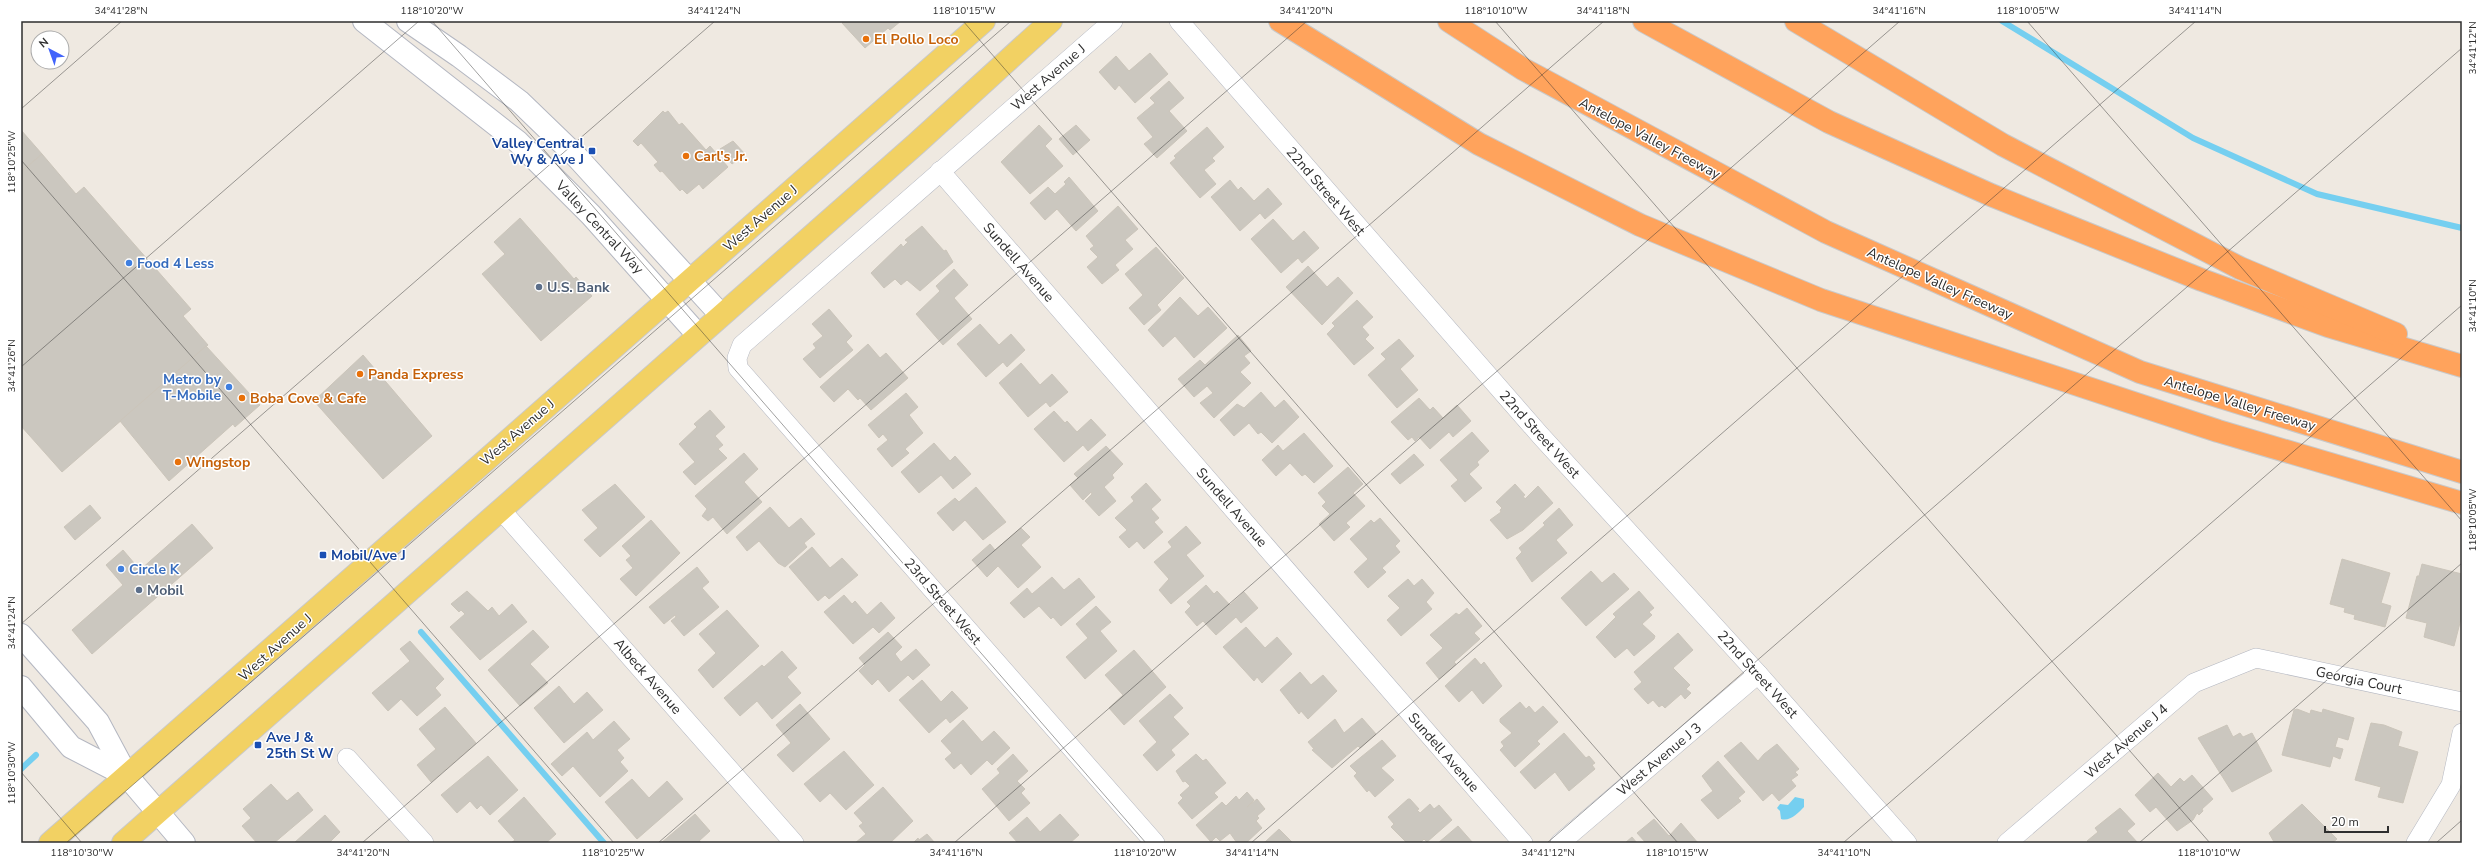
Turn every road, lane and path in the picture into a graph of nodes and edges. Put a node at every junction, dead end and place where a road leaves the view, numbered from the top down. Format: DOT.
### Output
graph roads {
  1 [pos="364,21"];
  2 [pos="408,21"];
  3 [pos="984,21"];
  4 [pos="1051,21"];
  5 [pos="1113,21"];
  6 [pos="1179,21"];
  7 [pos="1280,21"];
  8 [pos="1449,21"];
  9 [pos="1644,21"];
  10 [pos="1796,21"];
  11 [pos="940,171"];
  12 [pos="689,280"];
  13 [pos="667,300"];
  14 [pos="721,315"];
  15 [pos="698,335"];
  16 [pos="737,358"];
  17 [pos="2462,362"];
  18 [pos="2462,366"];
  19 [pos="2462,472"];
  20 [pos="2462,503"];
  21 [pos="501,510"];
  22 [pos="21,635"];
  23 [pos="2256,658"];
  24 [pos="1758,674"];
  25 [pos="21,687"];
  26 [pos="2462,702"];
  27 [pos="2462,733"];
  28 [pos="348,758"];
  29 [pos="127,776"];
  30 [pos="158,813"];
  31 [pos="50,843"];
  32 [pos="123,843"];
  33 [pos="184,843"];
  34 [pos="424,843"];
  35 [pos="794,843"];
  36 [pos="1155,843"];
  37 [pos="1523,843"];
  38 [pos="1560,843"];
  39 [pos="1907,843"];
  40 [pos="2008,843"];
  41 [pos="2416,843"];
  1 -- 13 [label="street, Valley Central Way"];
  2 -- 12 [label="street"];
  3 -- 12 [label="main road, West Avenue J"];
  4 -- 14 [label="main road"];
  5 -- 11 [label="street, West Avenue J"];
  6 -- 24 [label="street, 22nd Street West"];
  7 -- 20 [label="highway"];
  8 -- 19 [label="highway, Antelope Valley Freeway"];
  9 -- 18 [label="highway"];
  10 -- 17 [label="highway"];
  11 -- 16 [label="street, West Avenue J"];
  11 -- 37 [label="street, Sundell Avenue"];
  12 -- 13 [label="main road, West Avenue J"];
  12 -- 14 [label="street"];
  13 -- 15 [label="street, Valley Central Way"];
  13 -- 29 [label="main road, West Avenue J"];
  14 -- 15 [label="main road"];
  15 -- 21 [label="main road"];
  16 -- 36 [label="street, 23rd Street West"];
  21 -- 30 [label="main road"];
  21 -- 35 [label="street, Albeck Avenue"];
  22 -- 29 [label="street"];
  23 -- 26 [label="street, Georgia Court"];
  23 -- 40 [label="street, West Avenue J 4"];
  24 -- 38 [label="street, West Avenue J 3"];
  24 -- 39 [label="street, 22nd Street West"];
  25 -- 29 [label="street"];
  27 -- 41 [label="street"];
  28 -- 34 [label="street"];
  29 -- 30 [label="street"];
  29 -- 31 [label="main road, West Avenue J"];
  30 -- 32 [label="main road"];
  30 -- 33 [label="street"];
}
